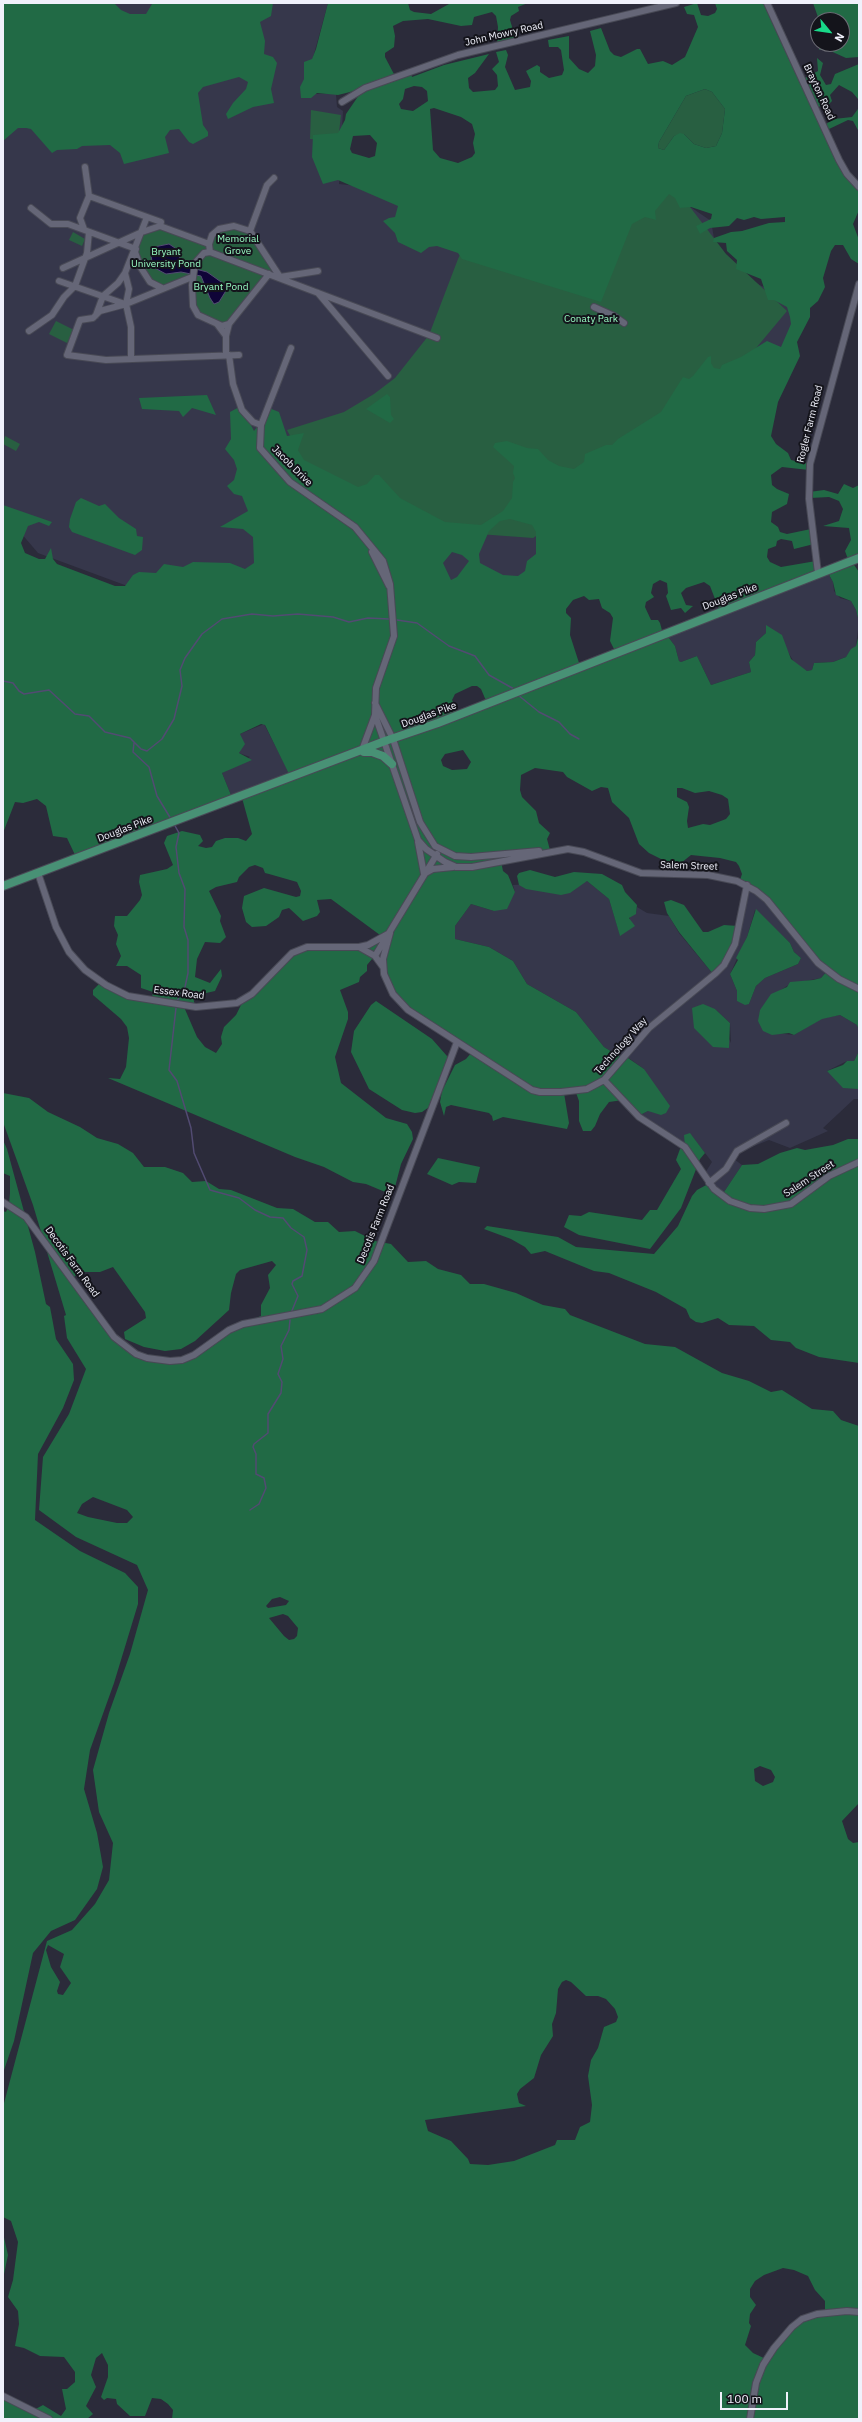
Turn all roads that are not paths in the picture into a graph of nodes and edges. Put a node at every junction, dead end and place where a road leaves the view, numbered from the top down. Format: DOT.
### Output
graph roads {
  1 [pos="676,3"];
  2 [pos="767,3"];
  3 [pos="342,102"];
  4 [pos="85,166"];
  5 [pos="274,178"];
  6 [pos="859,186"];
  7 [pos="88,196"];
  8 [pos="31,208"];
  9 [pos="147,217"];
  10 [pos="80,218"];
  11 [pos="68,224"];
  12 [pos="160,226"];
  13 [pos="87,231"];
  14 [pos="250,231"];
  15 [pos="142,232"];
  16 [pos="120,243"];
  17 [pos="209,244"];
  18 [pos="135,251"];
  19 [pos="210,252"];
  20 [pos="85,259"];
  21 [pos="63,268"];
  22 [pos="318,271"];
  23 [pos="125,273"];
  24 [pos="269,274"];
  25 [pos="192,277"];
  26 [pos="280,278"];
  27 [pos="59,281"];
  28 [pos="150,282"];
  29 [pos="859,284"];
  30 [pos="75,286"];
  31 [pos="162,288"];
  32 [pos="318,292"];
  33 [pos="148,294"];
  34 [pos="103,296"];
  35 [pos="126,304"];
  36 [pos="594,307"];
  37 [pos="96,315"];
  38 [pos="216,323"];
  39 [pos="624,323"];
  40 [pos="229,324"];
  41 [pos="29,331"];
  42 [pos="226,336"];
  43 [pos="437,338"];
  44 [pos="291,348"];
  45 [pos="228,355"];
  46 [pos="239,355"];
  47 [pos="131,358"];
  48 [pos="388,376"];
  49 [pos="261,425"];
  50 [pos="859,558"];
  51 [pos="818,573"];
  52 [pos="375,702"];
  53 [pos="375,715"];
  54 [pos="389,740"];
  55 [pos="362,752"];
  56 [pos="392,764"];
  57 [pos="418,840"];
  58 [pos="440,849"];
  59 [pos="550,851"];
  60 [pos="435,856"];
  61 [pos="456,867"];
  62 [pos="38,873"];
  63 [pos="424,874"];
  64 [pos="747,885"];
  65 [pos="3,886"];
  66 [pos="390,933"];
  67 [pos="359,947"];
  68 [pos="375,956"];
  69 [pos="383,966"];
  70 [pos="859,989"];
  71 [pos="457,1042"];
  72 [pos="604,1080"];
  73 [pos="786,1123"];
  74 [pos="859,1162"];
  75 [pos="709,1183"];
  76 [pos="3,1202"];
  77 [pos="859,2312"];
  78 [pos="3,2396"];
  79 [pos="49,2419"];
  80 [pos="750,2419"];
  1 -- 3 [label="street, John Mowry Road"];
  2 -- 6 [label="street, Brayton Road"];
  4 -- 7 [label="street"];
  5 -- 14 [label="street"];
  7 -- 9 [label="street"];
  7 -- 10 [label="street"];
  8 -- 11 [label="street"];
  9 -- 12 [label="street"];
  9 -- 15 [label="street"];
  10 -- 11 [label="street"];
  10 -- 13 [label="street"];
  11 -- 13 [label="street"];
  12 -- 15 [label="street"];
  12 -- 17 [label="street"];
  13 -- 16 [label="street"];
  13 -- 20 [label="street"];
  14 -- 17 [label="street"];
  14 -- 26 [label="street"];
  15 -- 16 [label="street"];
  15 -- 18 [label="street"];
  16 -- 18 [label="street"];
  16 -- 20 [label="street"];
  17 -- 19 [label="street"];
  18 -- 23 [label="street"];
  18 -- 28 [label="street"];
  19 -- 24 [label="street"];
  19 -- 25 [label="street"];
  20 -- 21 [label="street"];
  20 -- 30 [label="street"];
  22 -- 26 [label="street"];
  23 -- 34 [label="street"];
  23 -- 35 [label="street"];
  24 -- 26 [label="street"];
  24 -- 40 [label="street"];
  25 -- 31 [label="street"];
  25 -- 38 [label="street"];
  26 -- 32 [label="street"];
  27 -- 30 [label="street"];
  28 -- 31 [label="street"];
  28 -- 33 [label="street"];
  29 -- 51 [label="street, Rogler Farm Road"];
  30 -- 34 [label="street"];
  30 -- 41 [label="street"];
  31 -- 33 [label="street"];
  32 -- 43 [label="street"];
  32 -- 48 [label="street"];
  33 -- 35 [label="street"];
  34 -- 35 [label="street"];
  34 -- 37 [label="street"];
  35 -- 37 [label="street"];
  35 -- 47 [label="street"];
  36 -- 39 [label="street"];
  37 -- 47 [label="street"];
  38 -- 40 [label="street"];
  38 -- 42 [label="street"];
  40 -- 42 [label="street"];
  42 -- 45 [label="street"];
  44 -- 49 [label="street, Jacob Drive"];
  45 -- 46 [label="street"];
  45 -- 47 [label="street"];
  45 -- 49 [label="street"];
  49 -- 52 [label="street, Jacob Drive"];
  50 -- 51 [label="main road, Douglas Pike"];
  51 -- 54 [label="main road, Douglas Pike"];
  52 -- 53 [label="street, Jacob Drive"];
  52 -- 54 [label="street"];
  53 -- 54 [label="street, Jacob Drive"];
  53 -- 55 [label="street, Jacob Drive"];
  54 -- 55 [label="main road, Douglas Pike"];
  54 -- 56 [label="street, Salem Street"];
  54 -- 58 [label="street, Salem Street"];
  55 -- 56 [label="main road"];
  55 -- 62 [label="main road, Douglas Pike"];
  56 -- 57 [label="street, Salem Street"];
  57 -- 60 [label="street, Salem Street"];
  57 -- 63 [label="street"];
  58 -- 59 [label="street, Salem Street"];
  58 -- 60 [label="street"];
  59 -- 61 [label="street, Salem Street"];
  59 -- 64 [label="street, Salem Street"];
  60 -- 61 [label="street, Salem Street"];
  60 -- 63 [label="street"];
  61 -- 63 [label="street"];
  62 -- 65 [label="main road, Douglas Pike"];
  62 -- 67 [label="street, Essex Road"];
  63 -- 66 [label="street"];
  64 -- 70 [label="street, Salem Street"];
  64 -- 72 [label="street, Technology Way"];
  66 -- 67 [label="street"];
  66 -- 68 [label="street"];
  66 -- 69 [label="street"];
  67 -- 68 [label="street, Essex Road"];
  68 -- 69 [label="street, Essex Road"];
  69 -- 71 [label="street, Technology Way"];
  71 -- 72 [label="street, Technology Way"];
  71 -- 76 [label="street, Decotis Farm Road"];
  72 -- 75 [label="street, Salem Street"];
  73 -- 75 [label="street"];
  74 -- 75 [label="street, Salem Street"];
  77 -- 80 [label="street"];
  78 -- 79 [label="street"];
}
